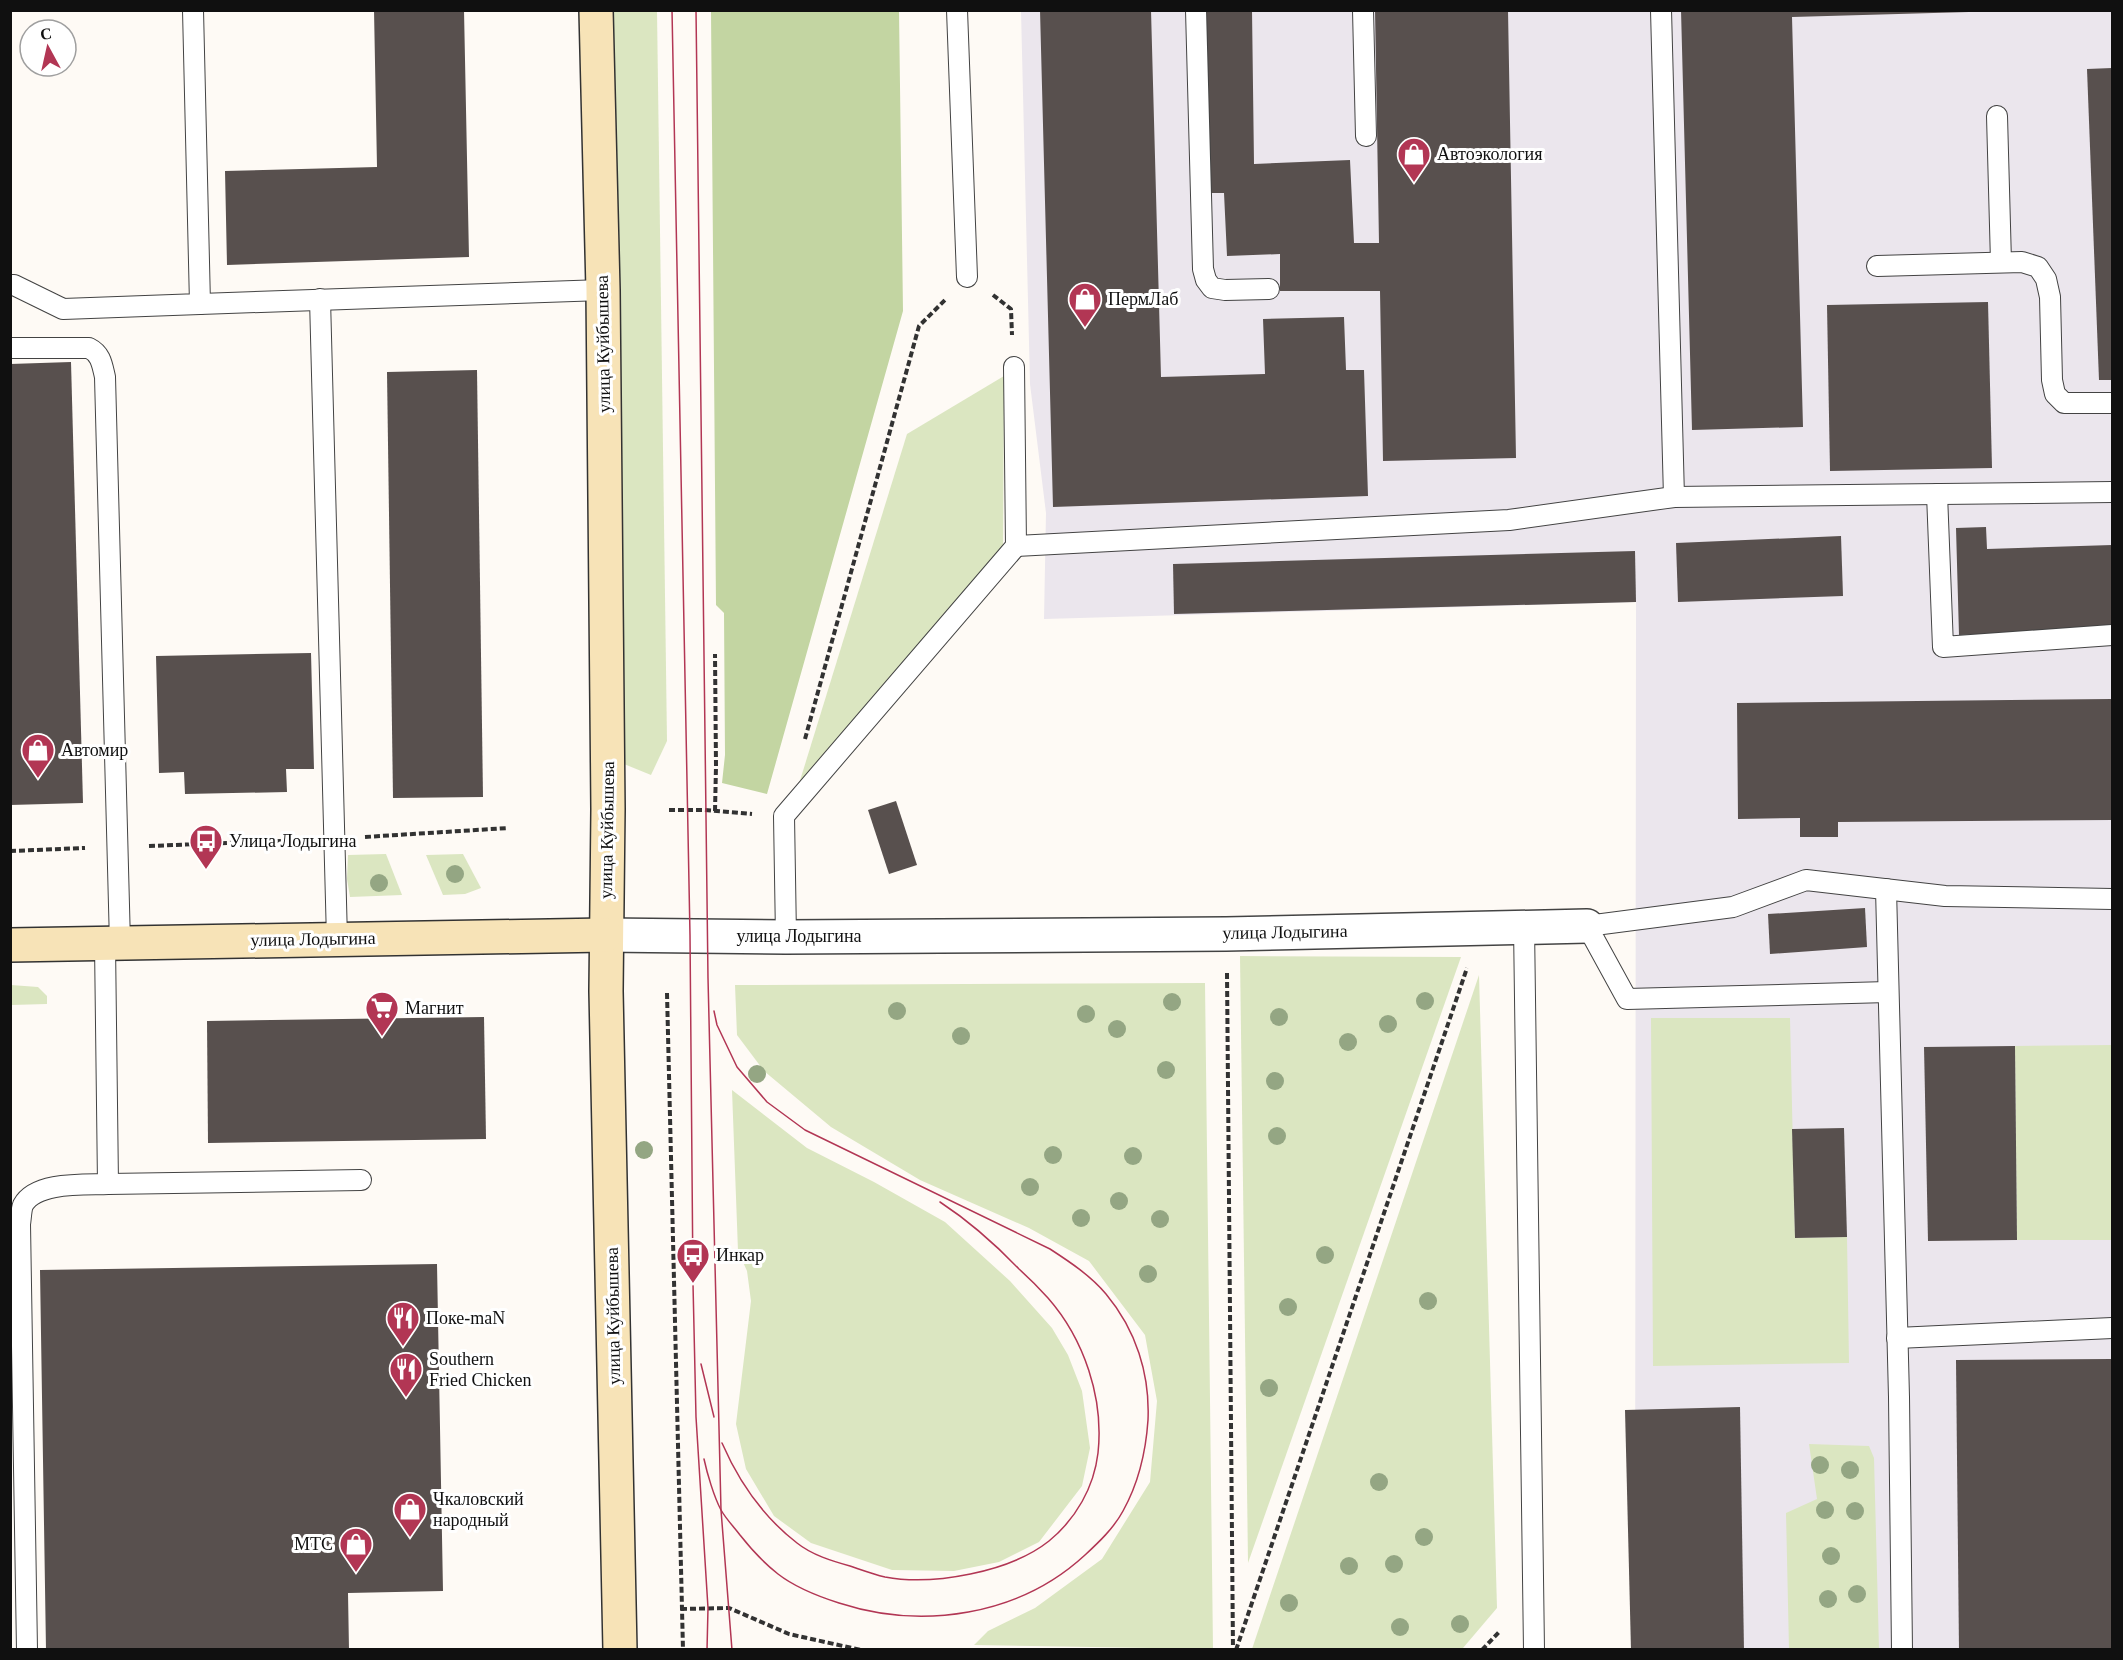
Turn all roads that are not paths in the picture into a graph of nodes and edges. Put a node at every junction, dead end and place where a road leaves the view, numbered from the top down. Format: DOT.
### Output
graph roads {
  1 [pos="193,10"];
  2 [pos="596,10"];
  3 [pos="957,10"];
  4 [pos="1196,10"];
  5 [pos="1363,10"];
  6 [pos="1661,10"];
  7 [pos="1997,116"];
  8 [pos="1366,136"];
  9 [pos="2001,262"];
  10 [pos="1877,266"];
  11 [pos="967,277"];
  12 [pos="10,285"];
  13 [pos="1269,289"];
  14 [pos="603,290"];
  15 [pos="320,299"];
  16 [pos="200,304"];
  17 [pos="10,348"];
  18 [pos="1014,367"];
  19 [pos="2112,403"];
  20 [pos="2112,492"];
  21 [pos="1937,494"];
  22 [pos="1674,497"];
  23 [pos="1016,546"];
  24 [pos="2112,635"];
  25 [pos="1886,889"];
  26 [pos="2112,899"];
  27 [pos="1524,926"];
  28 [pos="1587,926"];
  29 [pos="605,935"];
  30 [pos="786,936"];
  31 [pos="337,939"];
  32 [pos="112,943"];
  33 [pos="10,945"];
  34 [pos="1888,992"];
  35 [pos="361,1180"];
  36 [pos="108,1184"];
  37 [pos="2112,1328"];
  38 [pos="1897,1338"];
  39 [pos="27,1650"];
  40 [pos="620,1650"];
  41 [pos="1534,1650"];
  42 [pos="1902,1650"];
  1 -- 16 [label="lane"];
  2 -- 14 [label="main road, улица Куйбышева"];
  3 -- 11 [label="lane"];
  4 -- 13 [label="lane"];
  5 -- 8 [label="lane"];
  6 -- 22 [label="lane"];
  7 -- 9 [label="lane"];
  9 -- 10 [label="lane"];
  9 -- 19 [label="lane"];
  12 -- 16 [label="lane"];
  14 -- 15 [label="lane"];
  14 -- 29 [label="main road, улица Куйбышева"];
  15 -- 16 [label="lane"];
  15 -- 31 [label="lane"];
  17 -- 32 [label="lane"];
  18 -- 23 [label="lane"];
  20 -- 21 [label="lane"];
  21 -- 22 [label="lane"];
  21 -- 24 [label="lane"];
  22 -- 23 [label="lane"];
  23 -- 30 [label="lane"];
  25 -- 26 [label="lane"];
  25 -- 28 [label="lane"];
  25 -- 34 [label="lane"];
  27 -- 28 [label="street, улица Лодыгина"];
  27 -- 30 [label="street, улица Лодыгина"];
  27 -- 41 [label="lane"];
  28 -- 34 [label="lane"];
  29 -- 30 [label="street, улица Лодыгина"];
  29 -- 31 [label="main road, улица Лодыгина"];
  29 -- 40 [label="main road, улица Куйбышева"];
  31 -- 32 [label="main road, улица Лодыгина"];
  32 -- 33 [label="main road, улица Лодыгина"];
  32 -- 36 [label="lane"];
  34 -- 38 [label="lane"];
  35 -- 36 [label="lane"];
  36 -- 39 [label="lane"];
  37 -- 38 [label="lane"];
  38 -- 42 [label="lane"];
}
